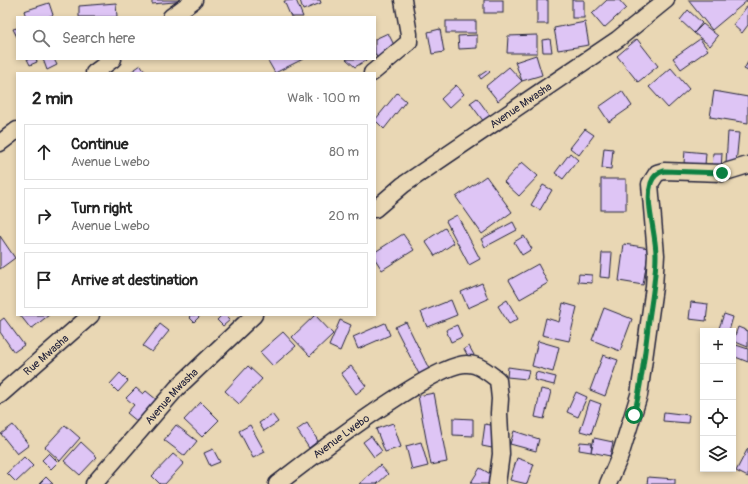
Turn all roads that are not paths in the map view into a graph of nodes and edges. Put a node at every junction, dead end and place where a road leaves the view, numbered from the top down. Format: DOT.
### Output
graph roads {
  1 [pos="194,0"];
  2 [pos="403,0"];
  3 [pos="666,0"];
  4 [pos="172,16"];
  5 [pos="111,60"];
  6 [pos="95,72"];
  7 [pos="373,72"];
  8 [pos="16,131"];
  9 [pos="0,143"];
  10 [pos="748,165"];
  11 [pos="376,208"];
  12 [pos="90,316"];
  13 [pos="253,316"];
  14 [pos="0,395"];
  15 [pos="94,484"];
  16 [pos="277,484"];
  17 [pos="496,484"];
  18 [pos="608,484"];
  1 -- 4 [label="street"];
  2 -- 7 [label="street"];
  3 -- 11 [label="street, Avenue Mwasha"];
  5 -- 6 [label="street"];
  8 -- 9 [label="street"];
  10 -- 18 [label="street"];
  12 -- 14 [label="street, Rue Mwasha"];
  13 -- 15 [label="street, Avenue Mwasha"];
  16 -- 17 [label="street, Avenue Lwebo"];
}
